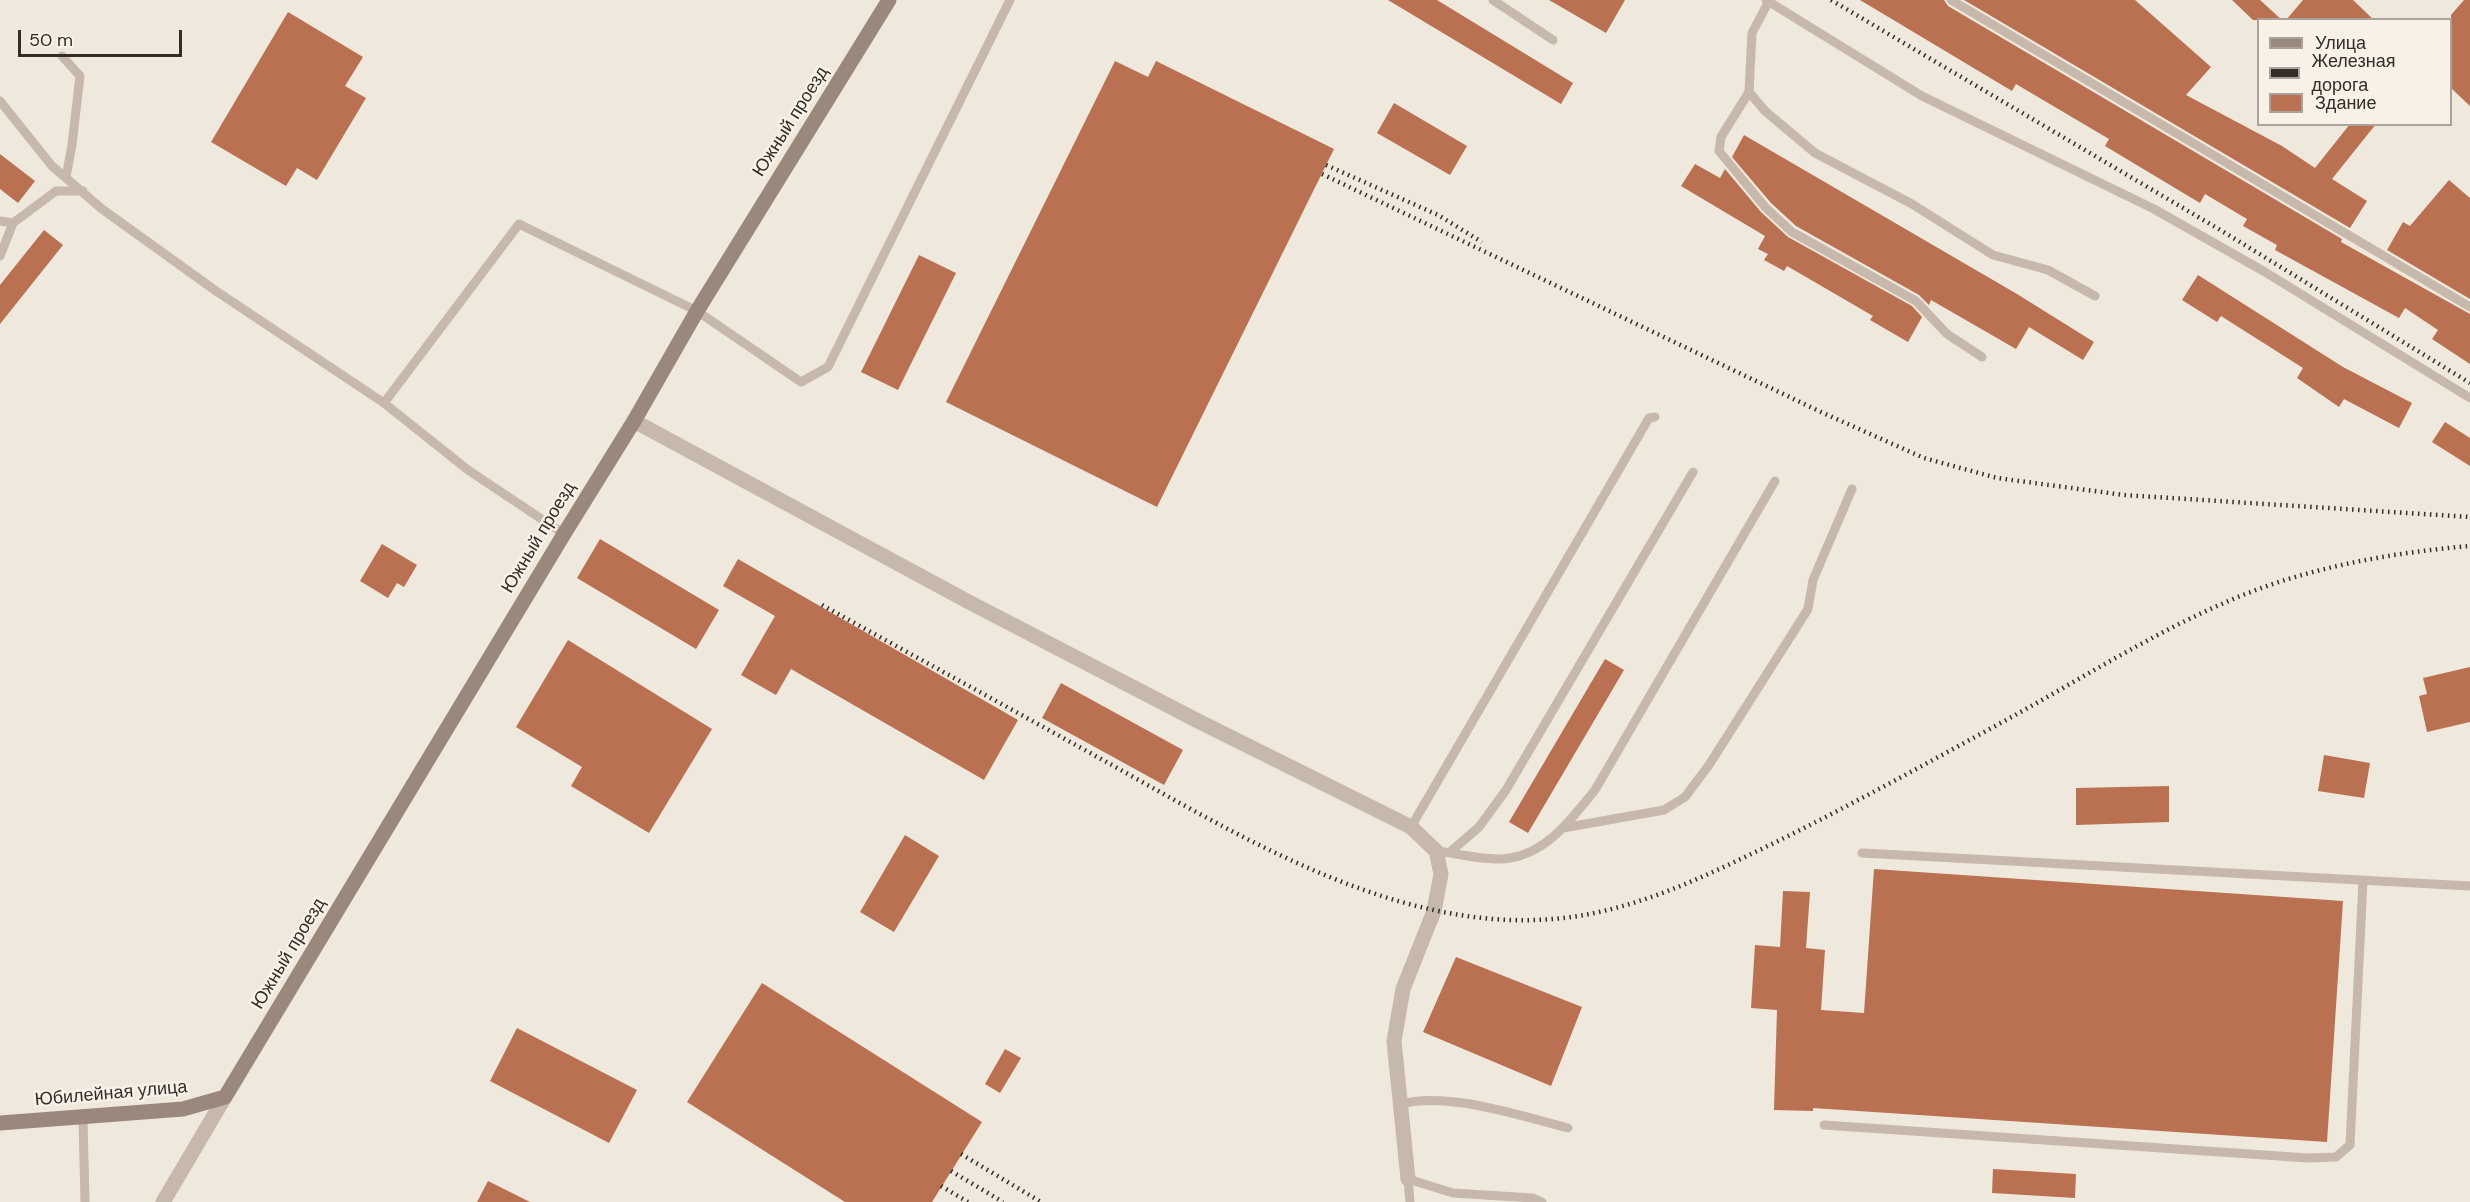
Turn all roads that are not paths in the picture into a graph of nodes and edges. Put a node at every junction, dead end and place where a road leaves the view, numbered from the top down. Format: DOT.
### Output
graph roads {
  1 [pos="889,0"];
  2 [pos="1010,0"];
  3 [pos="1493,0"];
  4 [pos="1951,0"];
  5 [pos="1768,1"];
  6 [pos="1553,40"];
  7 [pos="62,56"];
  8 [pos="1749,92"];
  9 [pos="0,101"];
  10 [pos="66,177"];
  11 [pos="83,191"];
  12 [pos="0,220"];
  13 [pos="14,224"];
  14 [pos="0,256"];
  15 [pos="2095,296"];
  16 [pos="2470,307"];
  17 [pos="697,311"];
  18 [pos="1982,357"];
  19 [pos="2470,398"];
  20 [pos="384,403"];
  21 [pos="1655,417"];
  22 [pos="634,421"];
  23 [pos="1693,472"];
  24 [pos="1775,481"];
  25 [pos="1852,489"];
  26 [pos="564,534"];
  27 [pos="1411,827"];
  28 [pos="1563,828"];
  29 [pos="1443,852"];
  30 [pos="1862,853"];
  31 [pos="2363,880"];
  32 [pos="2470,886"];
  33 [pos="225,1097"];
  34 [pos="1401,1104"];
  35 [pos="82,1118"];
  36 [pos="0,1123"];
  37 [pos="1824,1125"];
  38 [pos="1568,1128"];
  39 [pos="1408,1179"];
  40 [pos="85,1202"];
  41 [pos="163,1202"];
  42 [pos="1410,1202"];
  43 [pos="1542,1202"];
  1 -- 17 [label="street, Южный проезд"];
  2 -- 17 [label="lane"];
  3 -- 6 [label="lane"];
  4 -- 16 [label="lane"];
  5 -- 8 [label="lane"];
  5 -- 19 [label="lane"];
  7 -- 10 [label="lane"];
  8 -- 15 [label="lane"];
  8 -- 18 [label="lane"];
  9 -- 10 [label="lane"];
  10 -- 11 [label="lane"];
  11 -- 13 [label="lane"];
  11 -- 20 [label="lane"];
  12 -- 13 [label="lane"];
  13 -- 14 [label="lane"];
  17 -- 20 [label="lane"];
  17 -- 22 [label="street, Южный проезд"];
  20 -- 26 [label="lane"];
  21 -- 27 [label="lane"];
  22 -- 26 [label="street, Южный проезд"];
  22 -- 27 [label="street"];
  23 -- 29 [label="lane"];
  24 -- 28 [label="lane"];
  25 -- 28 [label="lane"];
  26 -- 33 [label="street, Южный проезд"];
  27 -- 29 [label="street"];
  28 -- 29 [label="lane"];
  29 -- 34 [label="street"];
  30 -- 31 [label="lane"];
  31 -- 32 [label="lane"];
  31 -- 37 [label="lane"];
  33 -- 35 [label="street, Юбилейная улица"];
  33 -- 41 [label="street"];
  34 -- 38 [label="lane"];
  34 -- 39 [label="street"];
  35 -- 36 [label="street, Юбилейная улица"];
  35 -- 40 [label="lane"];
  39 -- 42 [label="lane"];
  39 -- 43 [label="lane"];
}
